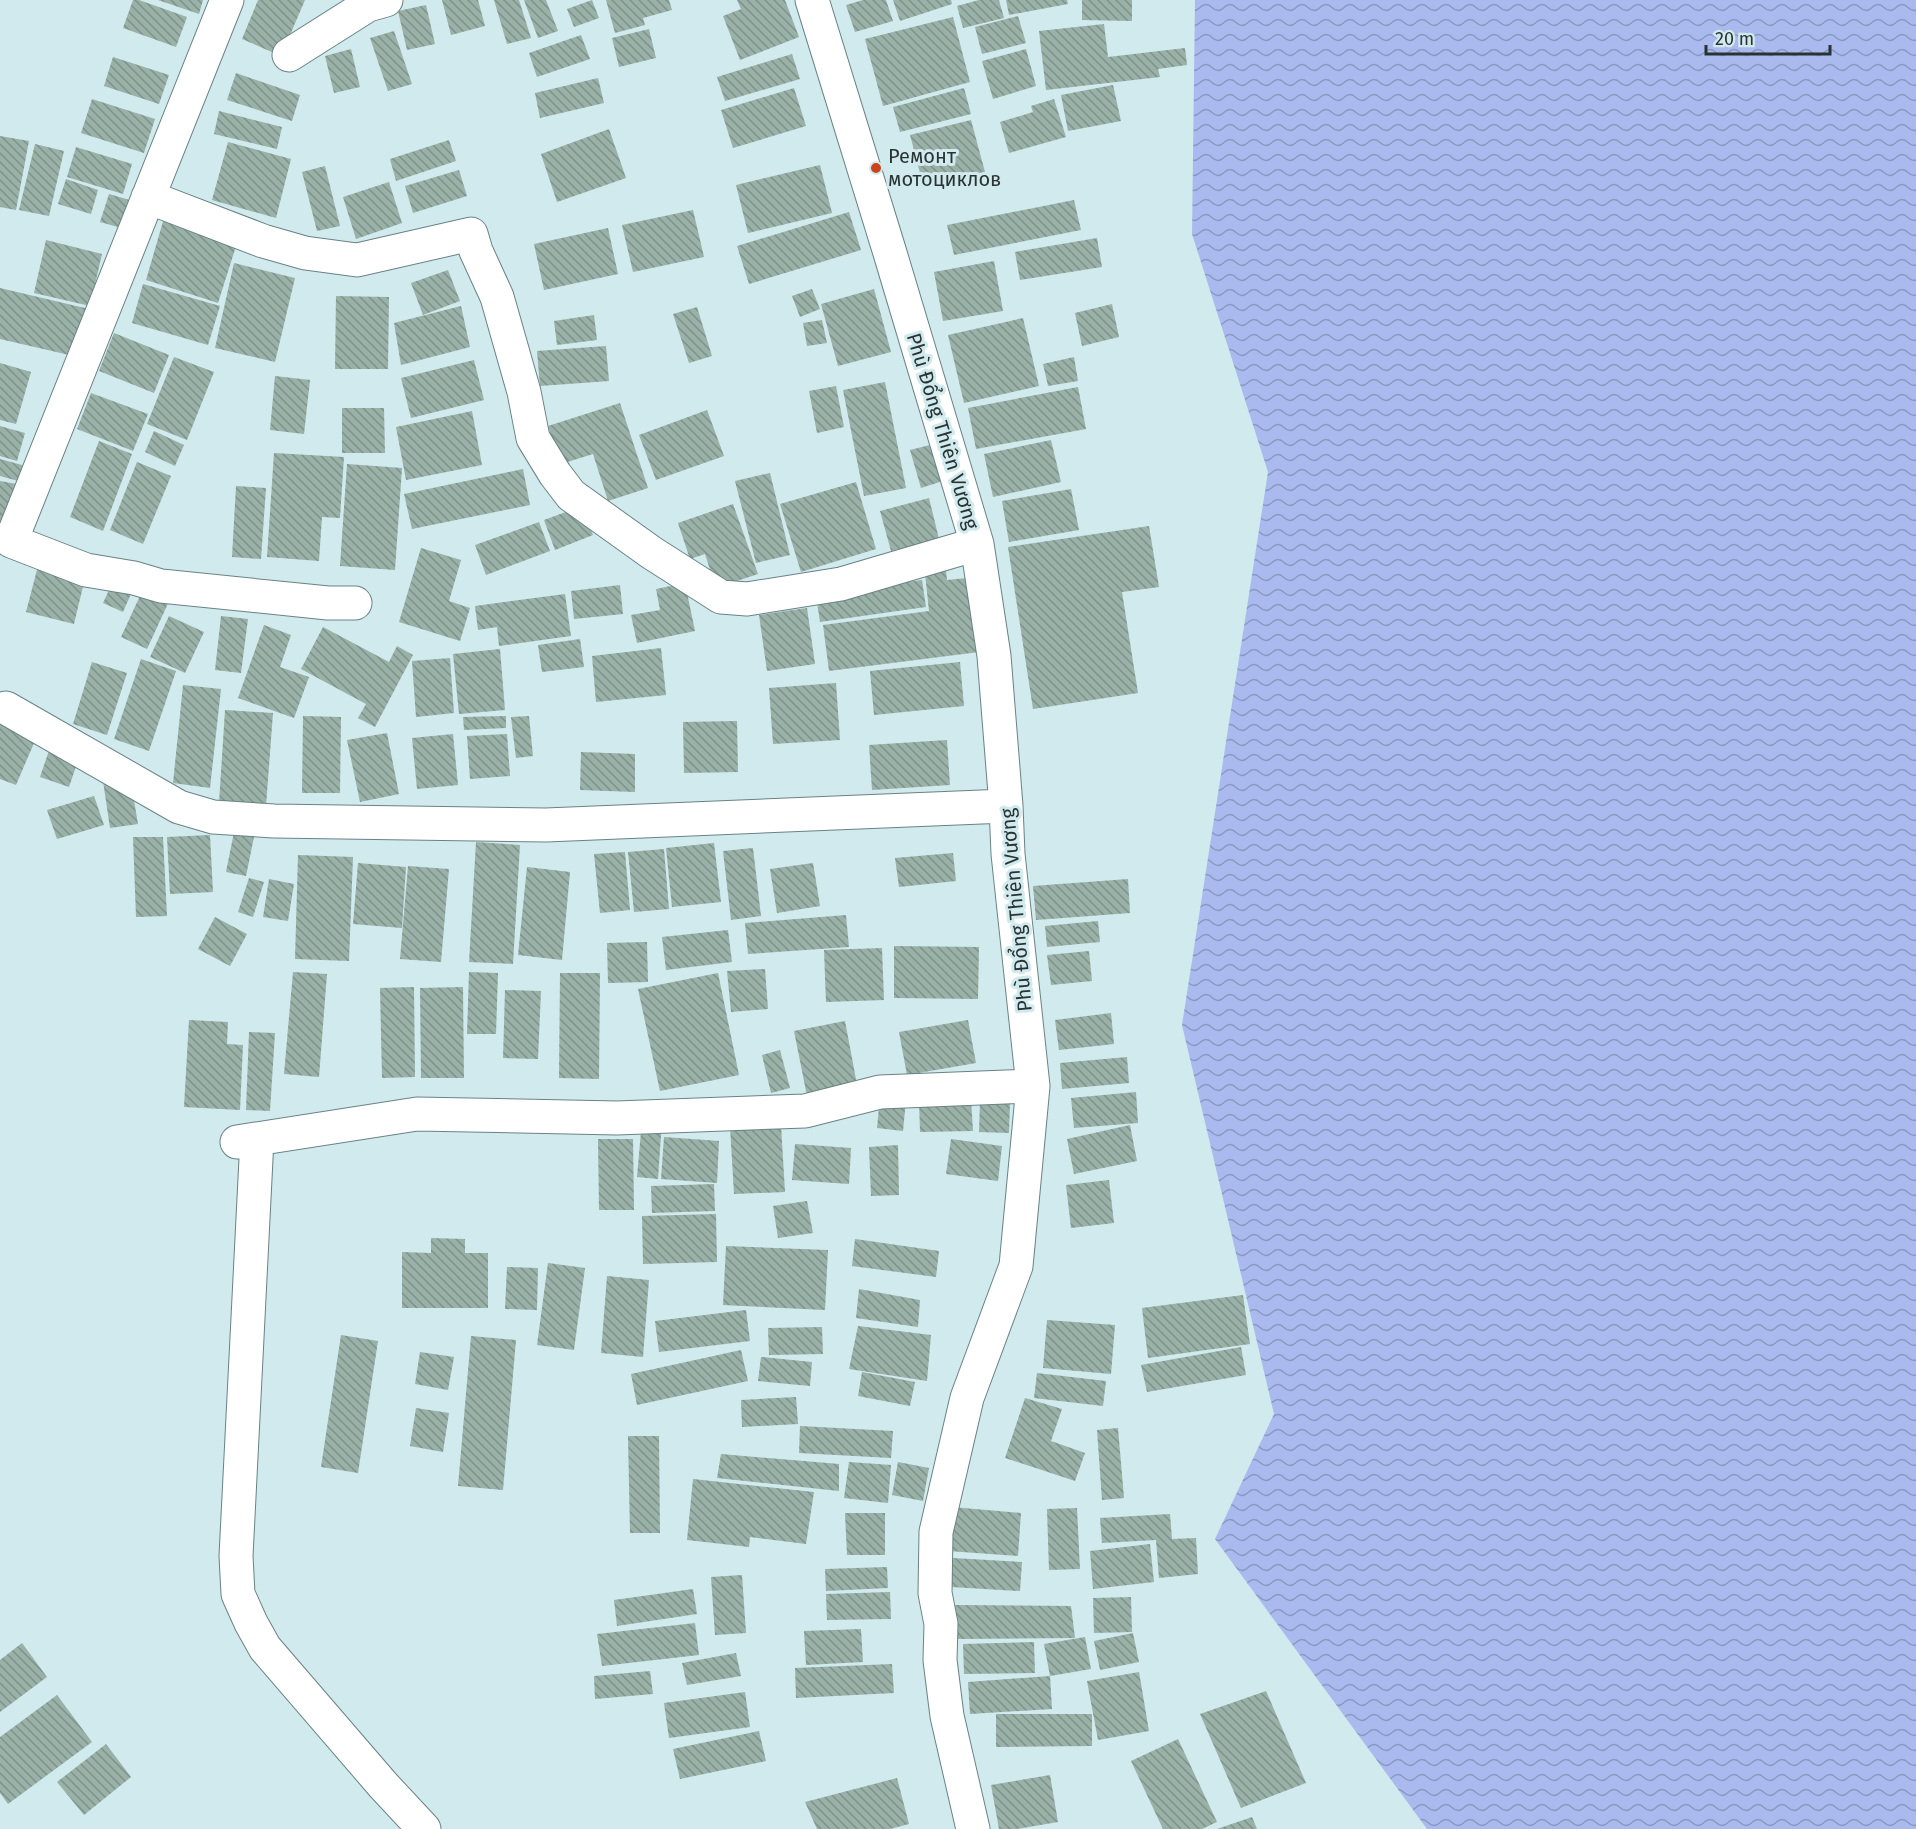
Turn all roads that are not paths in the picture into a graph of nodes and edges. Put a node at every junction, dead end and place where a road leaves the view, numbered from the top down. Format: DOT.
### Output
graph roads {
  1 [pos="227,0"];
  2 [pos="386,0"];
  3 [pos="812,0"];
  4 [pos="289,55"];
  5 [pos="148,197"];
  6 [pos="976,544"];
  7 [pos="355,603"];
  8 [pos="6,708"];
  9 [pos="1006,806"];
  10 [pos="1033,1086"];
  11 [pos="424,1829"];
  12 [pos="973,1829"];
  1 -- 5 [label="street"];
  2 -- 4 [label="street"];
  3 -- 6 [label="street, Phù Đổng Thiên Vương"];
  5 -- 6 [label="street"];
  5 -- 7 [label="street"];
  6 -- 9 [label="street, Phù Đổng Thiên Vương"];
  8 -- 9 [label="street"];
  9 -- 10 [label="street, Phù Đổng Thiên Vương"];
  10 -- 11 [label="street"];
  10 -- 12 [label="street, Phù Đổng Thiên Vương"];
}
